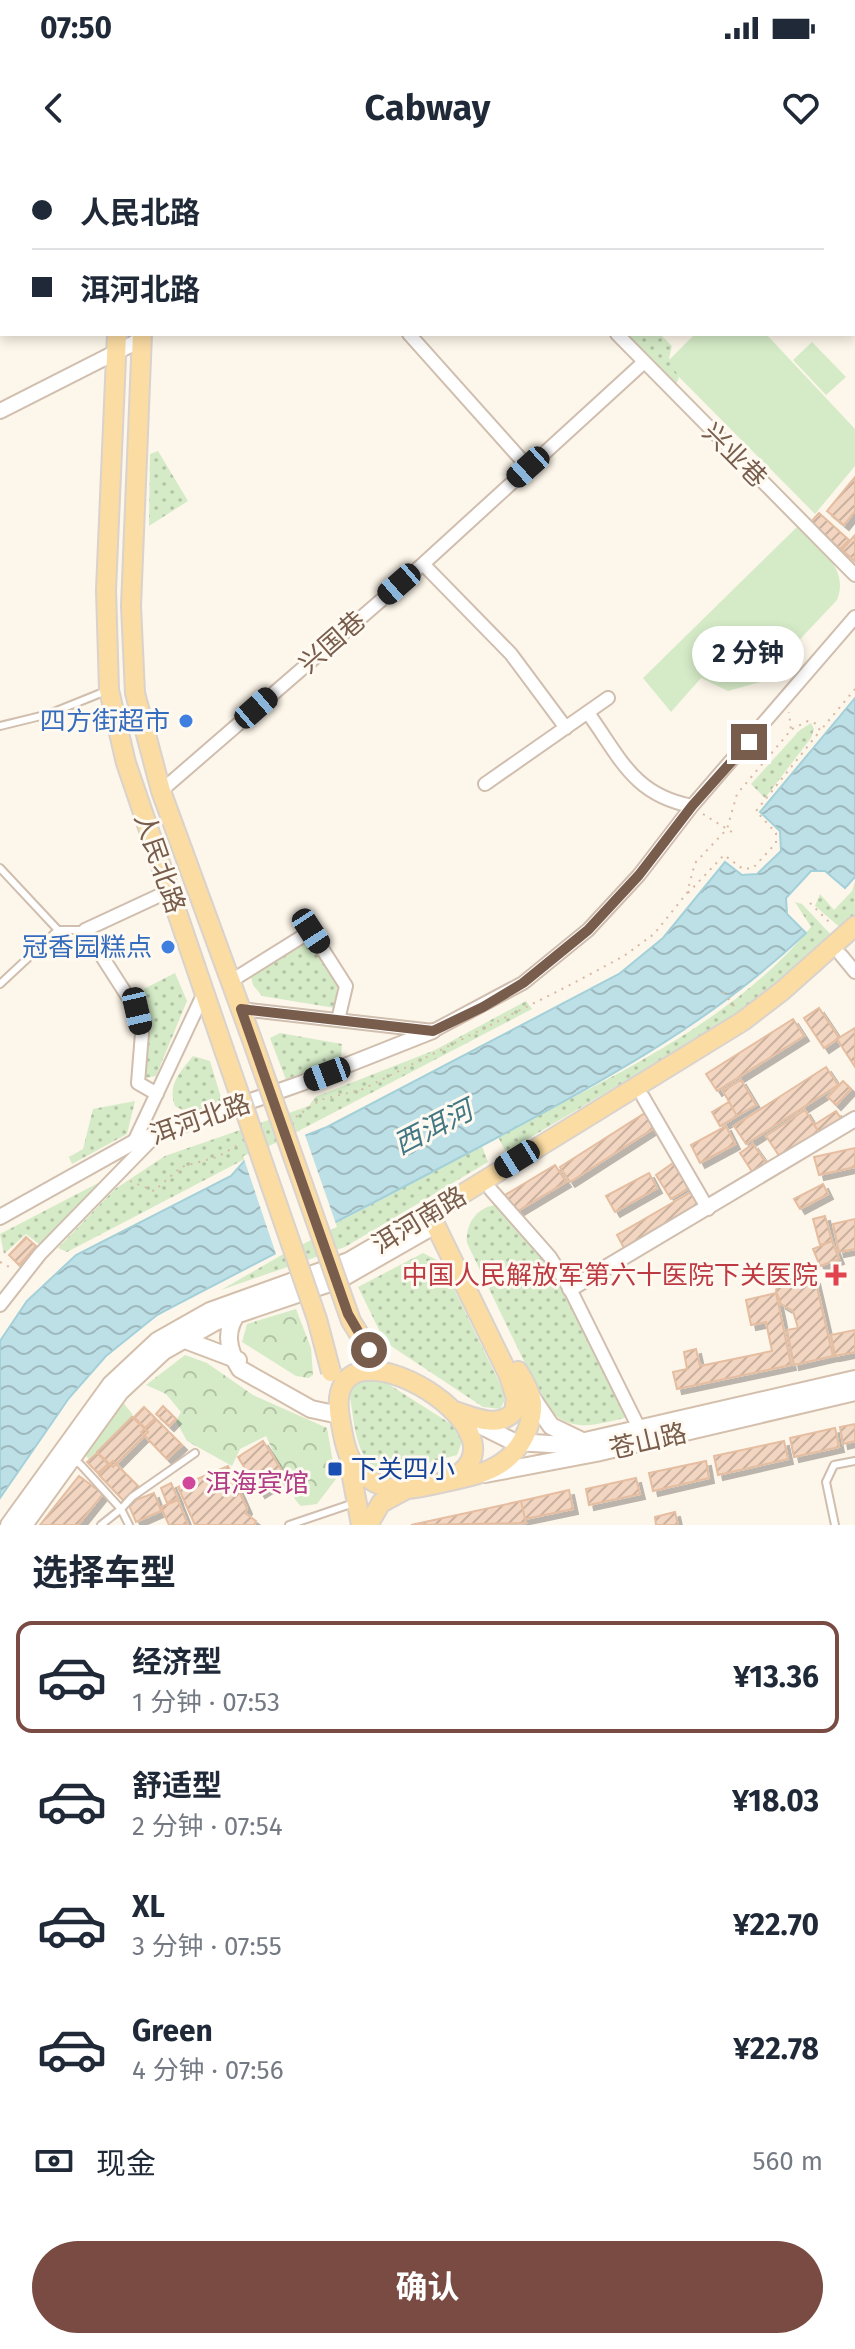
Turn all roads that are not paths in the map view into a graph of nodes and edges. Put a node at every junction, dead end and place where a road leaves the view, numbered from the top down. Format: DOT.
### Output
graph roads {
  1 [pos="146,336"];
  2 [pos="411,336"];
  3 [pos="619,336"];
  4 [pos="117,342"];
  5 [pos="643,363"];
  6 [pos="0,411"];
  7 [pos="528,467"];
  8 [pos="423,564"];
  9 [pos="855,575"];
  10 [pos="855,617"];
  11 [pos="109,690"];
  12 [pos="608,698"];
  13 [pos="588,713"];
  14 [pos="0,726"];
  15 [pos="566,728"];
  16 [pos="485,784"];
  17 [pos="161,791"];
  18 [pos="692,806"];
  19 [pos="0,868"];
  20 [pos="169,891"];
  21 [pos="855,926"];
  22 [pos="58,930"];
  23 [pos="85,930"];
  24 [pos="848,949"];
  25 [pos="855,972"];
  26 [pos="231,981"];
  27 [pos="0,984"];
  28 [pos="204,993"];
  29 [pos="241,1009"];
  30 [pos="338,1020"];
  31 [pos="433,1031"];
  32 [pos="157,1094"];
  33 [pos="643,1097"];
  34 [pos="855,1119"];
  35 [pos="158,1133"];
  36 [pos="134,1142"];
  37 [pos="491,1190"];
  38 [pos="708,1209"];
  39 [pos="437,1216"];
  40 [pos="0,1217"];
  41 [pos="570,1289"];
  42 [pos="249,1297"];
  43 [pos="0,1305"];
  44 [pos="237,1314"];
  45 [pos="175,1336"];
  46 [pos="234,1359"];
  47 [pos="403,1377"];
  48 [pos="855,1379"];
  49 [pos="855,1392"];
  50 [pos="531,1398"];
  51 [pos="455,1411"];
  52 [pos="339,1415"];
  53 [pos="640,1430"];
  54 [pos="599,1440"];
  55 [pos="521,1443"];
  56 [pos="195,1453"];
  57 [pos="348,1458"];
  58 [pos="71,1460"];
  59 [pos="855,1461"];
  60 [pos="479,1475"];
  61 [pos="439,1483"];
  62 [pos="405,1490"];
  63 [pos="357,1502"];
  64 [pos="121,1509"];
  65 [pos="9,1525"];
  66 [pos="24,1525"];
  67 [pos="101,1525"];
  68 [pos="129,1525"];
  69 [pos="289,1525"];
  70 [pos="361,1525"];
  71 [pos="368,1525"];
  72 [pos="835,1525"];
  1 -- 4 [label="street"];
  1 -- 17 [label="main road, 人民北路"];
  2 -- 7 [label="street"];
  3 -- 5 [label="street, 兴业巷"];
  4 -- 6 [label="street"];
  4 -- 11 [label="main road, 人民北路"];
  5 -- 7 [label="street, 兴国巷"];
  5 -- 9 [label="street, 兴业巷"];
  7 -- 8 [label="street, 兴国巷"];
  8 -- 15 [label="street"];
  8 -- 17 [label="street, 兴国巷"];
  10 -- 18 [label="street, 洱河北路"];
  11 -- 14 [label="lane"];
  11 -- 20 [label="main road, 人民北路"];
  12 -- 13 [label="street"];
  13 -- 15 [label="street"];
  13 -- 18 [label="street"];
  15 -- 16 [label="street"];
  17 -- 26 [label="main road, 人民北路"];
  18 -- 31 [label="street, 洱河北路"];
  19 -- 22 [label="lane"];
  20 -- 23 [label="street"];
  20 -- 28 [label="main road, 人民北路"];
  21 -- 39 [label="main road, 洱河南路"];
  22 -- 23 [label="lane"];
  22 -- 27 [label="lane"];
  23 -- 32 [label="street"];
  24 -- 25 [label="street"];
  24 -- 33 [label="main road, 洱河南路"];
  26 -- 29 [label="main road, 人民北路"];
  26 -- 30 [label="street"];
  28 -- 32 [label="street"];
  28 -- 52 [label="main road, 人民北路, bridge"];
  29 -- 30 [label="street"];
  29 -- 47 [label="main road, 人民北路, bridge"];
  30 -- 31 [label="street"];
  31 -- 35 [label="street, 洱河北路"];
  32 -- 36 [label="street"];
  33 -- 37 [label="main road, 洱河南路"];
  33 -- 38 [label="street"];
  34 -- 38 [label="street"];
  35 -- 36 [label="street, 洱河北路"];
  35 -- 43 [label="street"];
  36 -- 40 [label="street, 洱河北路"];
  37 -- 39 [label="main road, 洱河南路"];
  37 -- 41 [label="street"];
  38 -- 41 [label="street"];
  39 -- 42 [label="main road, 洱河南路"];
  39 -- 44 [label="main road, 洱河南路"];
  39 -- 50 [label="main road"];
  39 -- 51 [label="main road"];
  41 -- 53 [label="street"];
  42 -- 44 [label="main road"];
  42 -- 45 [label="main road, 洱河南路"];
  44 -- 45 [label="main road, 洱河南路"];
  44 -- 46 [label="main road"];
  45 -- 46 [label="main road"];
  45 -- 58 [label="main road, 洱河南路"];
  45 -- 65 [label="main road, 洱河南路"];
  46 -- 52 [label="main road"];
  47 -- 51 [label="main road"];
  47 -- 52 [label="main road"];
  48 -- 53 [label="main road, 苍山路"];
  49 -- 60 [label="main road, 苍山路"];
  50 -- 54 [label="main road"];
  50 -- 55 [label="main road"];
  51 -- 55 [label="main road, 苍山路"];
  51 -- 61 [label="main road"];
  52 -- 57 [label="main road"];
  53 -- 54 [label="main road, 苍山路"];
  54 -- 55 [label="main road, 苍山路"];
  55 -- 60 [label="main road"];
  56 -- 64 [label="lane"];
  57 -- 62 [label="main road"];
  57 -- 63 [label="main road"];
  58 -- 64 [label="lane"];
  58 -- 66 [label="main road, 洱河南路"];
  59 -- 72 [label="lane"];
  60 -- 61 [label="main road, 苍山路"];
  61 -- 62 [label="main road"];
  62 -- 71 [label="main road"];
  63 -- 69 [label="lane"];
  63 -- 70 [label="main road"];
  64 -- 67 [label="lane"];
  64 -- 68 [label="lane"];
}
